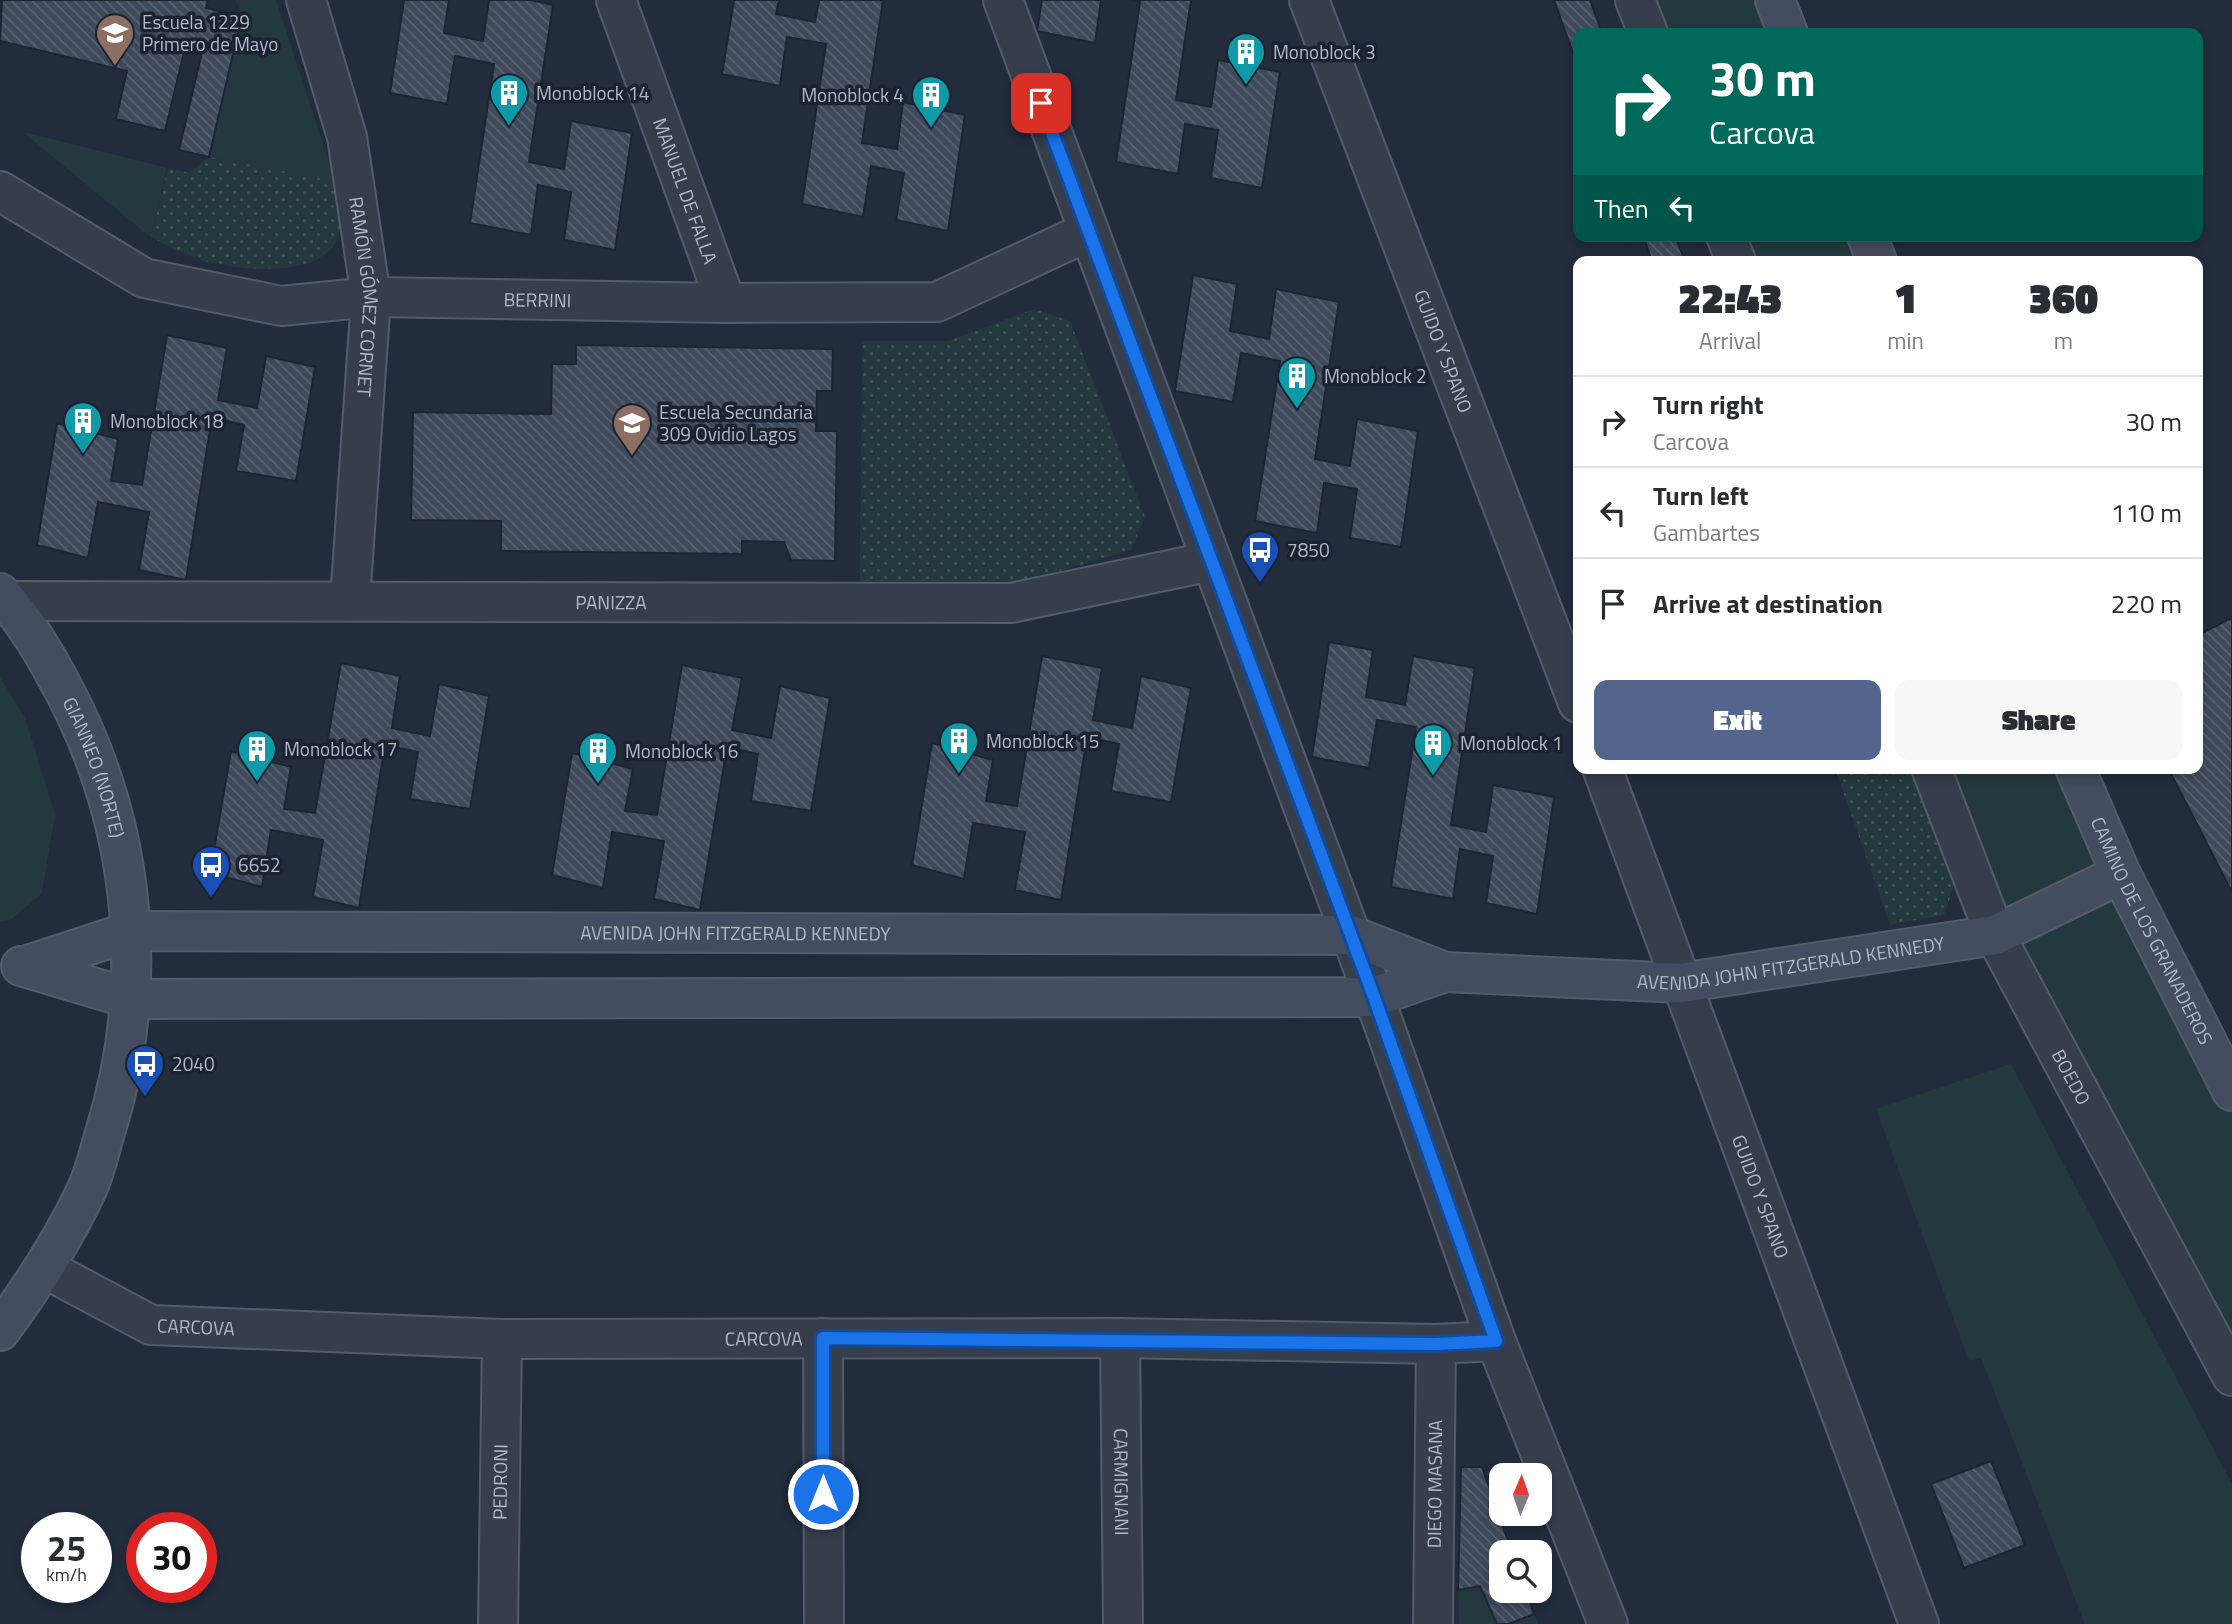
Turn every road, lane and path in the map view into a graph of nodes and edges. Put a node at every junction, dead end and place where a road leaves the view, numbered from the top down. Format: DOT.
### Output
graph roads {
  1 [pos="306,0"];
  2 [pos="616,0"];
  3 [pos="1003,0"];
  4 [pos="1309,0"];
  5 [pos="1635,0"];
  6 [pos="1775,0"];
  7 [pos="1646,28"];
  8 [pos="1786,28"];
  9 [pos="0,191"];
  10 [pos="1089,231"];
  11 [pos="371,297"];
  12 [pos="726,303"];
  13 [pos="1212,561"];
  14 [pos="4,597"];
  15 [pos="350,601"];
  16 [pos="1573,690"];
  17 [pos="1604,774"];
  18 [pos="1933,774"];
  19 [pos="2078,774"];
  20 [pos="2121,874"];
  21 [pos="1350,935"];
  22 [pos="1995,935"];
  23 [pos="132,947"];
  24 [pos="13,966"];
  25 [pos="1445,972"];
  26 [pos="1681,983"];
  27 [pos="1374,997"];
  28 [pos="132,999"];
  29 [pos="2232,1091"];
  30 [pos="46,1269"];
  31 [pos="0,1331"];
  32 [pos="823,1338"];
  33 [pos="502,1339"];
  34 [pos="1120,1339"];
  35 [pos="1496,1341"];
  36 [pos="1436,1344"];
  37 [pos="2232,1376"];
  38 [pos="498,1624"];
  39 [pos="824,1624"];
  40 [pos="1123,1624"];
  41 [pos="1433,1624"];
  42 [pos="1608,1624"];
  43 [pos="1919,1624"];
  1 -- 11 [label="street, RAMÓN GÓMEZ CORNET"];
  2 -- 12 [label="street, MANUEL DE FALLA"];
  3 -- 10 [label="street"];
  4 -- 16 [label="street, GUIDO Y SPANO"];
  5 -- 7 [label="street"];
  6 -- 8 [label="street"];
  9 -- 11 [label="street, BERRINI"];
  10 -- 12 [label="street, BERRINI"];
  10 -- 13 [label="street"];
  11 -- 12 [label="street, BERRINI"];
  11 -- 15 [label="street, RAMÓN GÓMEZ CORNET"];
  13 -- 15 [label="street, PANIZZA"];
  13 -- 21 [label="street"];
  14 -- 15 [label="street, PANIZZA"];
  14 -- 23 [label="street, GIANNEO (NORTE)"];
  17 -- 26 [label="street, GUIDO Y SPANO"];
  18 -- 22 [label="street, BOEDO"];
  19 -- 20 [label="street, CAMINO DE LOS GRANADEROS"];
  20 -- 22 [label="street, AVENIDA JOHN FITZGERALD KENNEDY"];
  20 -- 29 [label="street, CAMINO DE LOS GRANADEROS"];
  21 -- 23 [label="street, AVENIDA JOHN FITZGERALD KENNEDY"];
  21 -- 25 [label="street, AVENIDA JOHN FITZGERALD KENNEDY"];
  21 -- 27 [label="street"];
  22 -- 26 [label="street, AVENIDA JOHN FITZGERALD KENNEDY"];
  22 -- 37 [label="street, BOEDO"];
  23 -- 24 [label="street, AVENIDA JOHN FITZGERALD KENNEDY"];
  23 -- 28 [label="street, GIANNEO (NORTE)"];
  24 -- 28 [label="street, AVENIDA JOHN FITZGERALD KENNEDY"];
  25 -- 26 [label="street, AVENIDA JOHN FITZGERALD KENNEDY"];
  25 -- 27 [label="street, AVENIDA JOHN FITZGERALD KENNEDY"];
  26 -- 43 [label="street, GUIDO Y SPANO"];
  27 -- 28 [label="street, AVENIDA JOHN FITZGERALD KENNEDY"];
  27 -- 35 [label="street"];
  28 -- 30 [label="street, GIANNEO (NORTE)"];
  30 -- 31 [label="street, GIANNEO (NORTE)"];
  30 -- 33 [label="street, CARCOVA"];
  32 -- 33 [label="street, CARCOVA"];
  32 -- 34 [label="street, CARCOVA"];
  32 -- 39 [label="street"];
  33 -- 38 [label="street, PEDRONI"];
  34 -- 36 [label="street, CARCOVA"];
  34 -- 40 [label="street, CARMIGNANI"];
  35 -- 36 [label="street, CARCOVA"];
  35 -- 42 [label="street"];
  36 -- 41 [label="street, DIEGO MASANA"];
}
